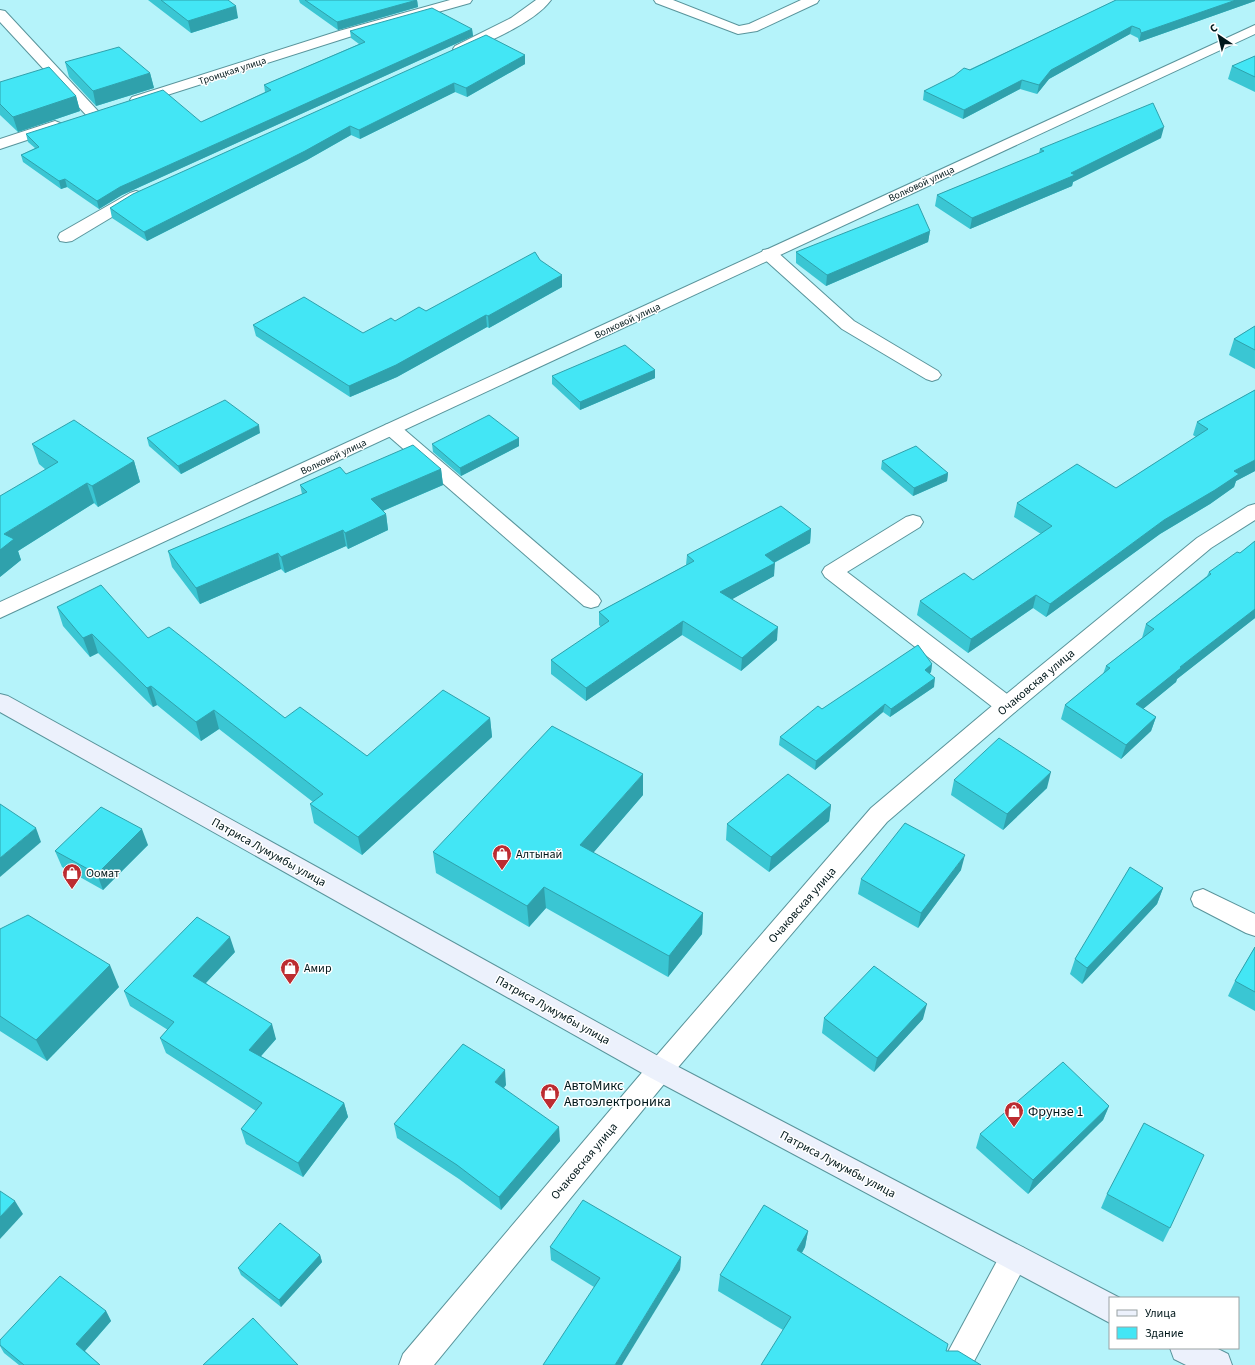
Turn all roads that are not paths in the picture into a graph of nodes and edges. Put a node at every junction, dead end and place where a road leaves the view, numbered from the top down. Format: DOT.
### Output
graph roads {
  1 [pos="465,0"];
  2 [pos="544,0"];
  3 [pos="661,0"];
  4 [pos="812,0"];
  5 [pos="0,14"];
  6 [pos="1255,29"];
  7 [pos="444,56"];
  8 [pos="124,104"];
  9 [pos="108,109"];
  10 [pos="93,114"];
  11 [pos="0,144"];
  12 [pos="151,189"];
  13 [pos="66,237"];
  14 [pos="769,254"];
  15 [pos="932,375"];
  16 [pos="392,429"];
  17 [pos="1255,511"];
  18 [pos="913,522"];
  19 [pos="591,601"];
  20 [pos="0,611"];
  21 [pos="0,702"];
  22 [pos="1007,706"];
  23 [pos="1203,899"];
  24 [pos="1255,926"];
  25 [pos="660,1070"];
  26 [pos="1014,1258"];
  27 [pos="1109,1307"];
  28 [pos="1187,1349"];
  29 [pos="414,1365"];
  30 [pos="956,1365"];
  31 [pos="1217,1365"];
  1 -- 8 [label="street, Троицкая улица"];
  2 -- 7 [label="street"];
  3 -- 4 [label="street"];
  5 -- 10 [label="street"];
  6 -- 14 [label="street, Волковой улица"];
  9 -- 10 [label="street"];
  10 -- 11 [label="street"];
  12 -- 13 [label="street"];
  14 -- 15 [label="street"];
  14 -- 16 [label="street, Волковой улица"];
  16 -- 19 [label="street"];
  16 -- 20 [label="street, Волковой улица"];
  17 -- 22 [label="street, Очаковская улица"];
  18 -- 22 [label="street"];
  21 -- 25 [label="street, Патриса Лумумбы улица"];
  22 -- 25 [label="street, Очаковская улица"];
  23 -- 24 [label="street"];
  25 -- 26 [label="street, Патриса Лумумбы улица"];
  25 -- 29 [label="street, Очаковская улица"];
  26 -- 27 [label="street, Патриса Лумумбы улица"];
  26 -- 30 [label="street"];
  28 -- 31 [label="street"];
}
